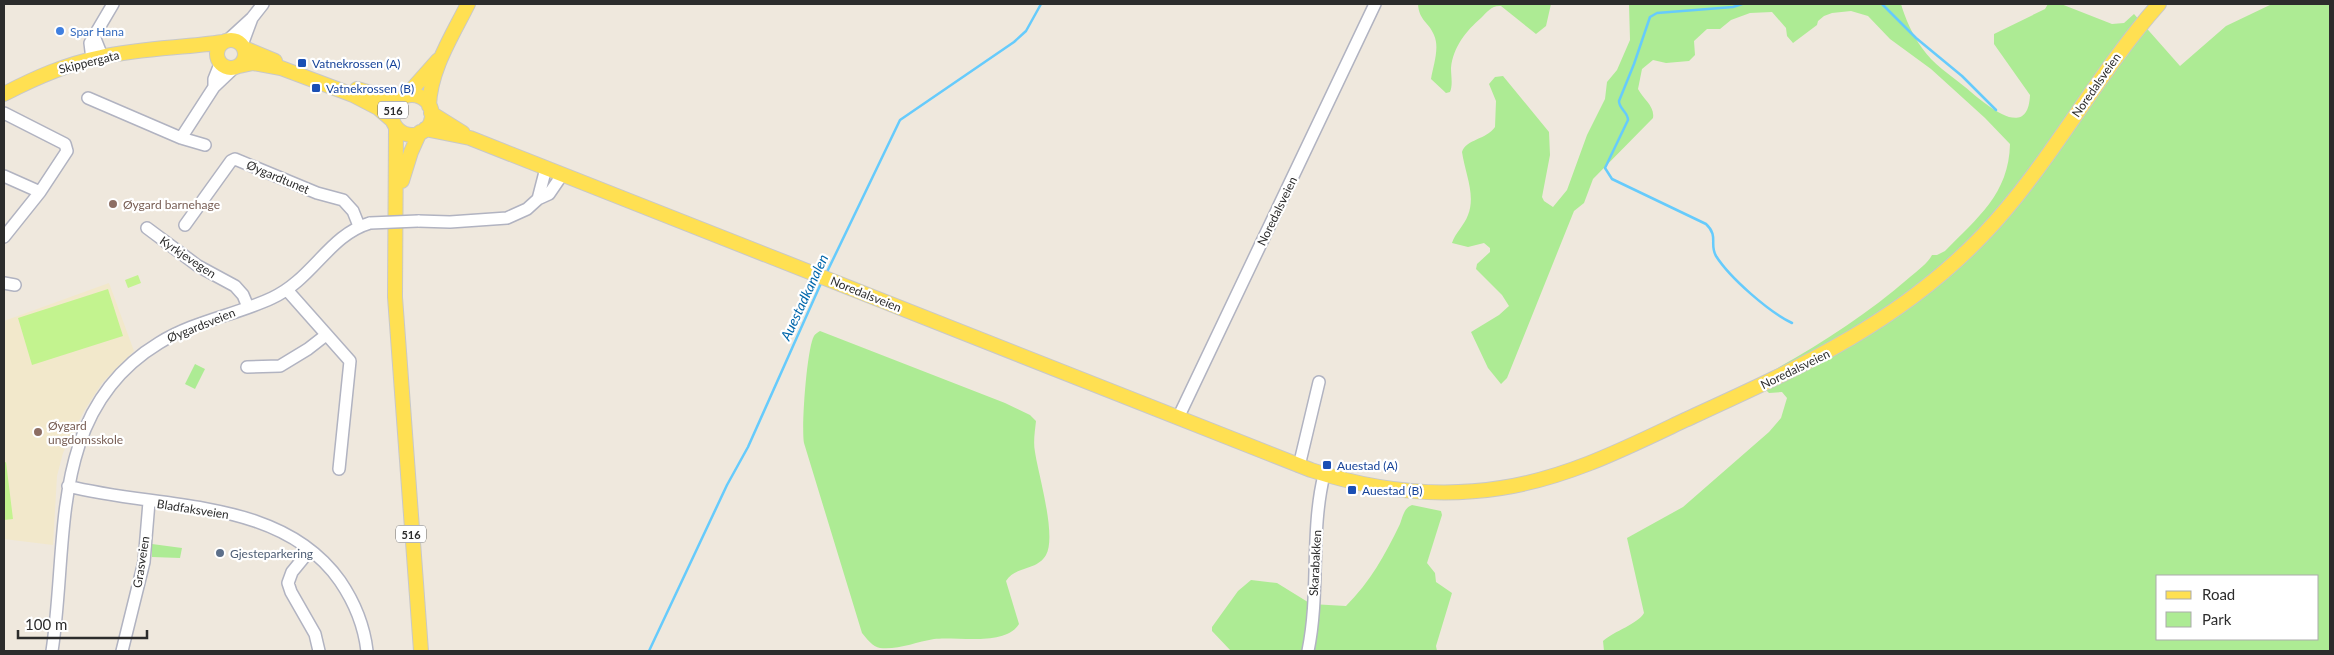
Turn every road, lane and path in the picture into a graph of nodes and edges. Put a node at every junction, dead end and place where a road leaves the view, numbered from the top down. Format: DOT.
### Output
graph roads {
  1 [pos="113,4"];
  2 [pos="263,4"];
  3 [pos="468,4"];
  4 [pos="1375,4"];
  5 [pos="2159,4"];
  6 [pos="252,18"];
  7 [pos="225,41"];
  8 [pos="243,46"];
  9 [pos="179,49"];
  10 [pos="442,56"];
  11 [pos="97,58"];
  12 [pos="219,62"];
  13 [pos="237,67"];
  14 [pos="214,87"];
  15 [pos="4,94"];
  16 [pos="403,97"];
  17 [pos="88,98"];
  18 [pos="430,110"];
  19 [pos="4,112"];
  20 [pos="394,124"];
  21 [pos="423,130"];
  22 [pos="181,138"];
  23 [pos="470,138"];
  24 [pos="205,145"];
  25 [pos="546,168"];
  26 [pos="562,175"];
  27 [pos="4,176"];
  28 [pos="40,192"];
  29 [pos="538,200"];
  30 [pos="396,206"];
  31 [pos="185,225"];
  32 [pos="365,225"];
  33 [pos="147,228"];
  34 [pos="4,237"];
  35 [pos="287,290"];
  36 [pos="248,307"];
  37 [pos="326,335"];
  38 [pos="247,367"];
  39 [pos="1320,382"];
  40 [pos="1178,418"];
  41 [pos="1299,466"];
  42 [pos="339,469"];
  43 [pos="1324,474"];
  44 [pos="68,486"];
  45 [pos="149,502"];
  46 [pos="310,550"];
  47 [pos="53,647"];
  48 [pos="122,651"];
  49 [pos="319,651"];
  50 [pos="367,651"];
  51 [pos="421,651"];
  52 [pos="1308,651"];
  1 -- 11 [label="street"];
  2 -- 6 [label="street"];
  3 -- 10 [label="main road, 516"];
  4 -- 40 [label="street, Noredalsveien"];
  5 -- 43 [label="main road, Noredalsveien"];
  6 -- 7 [label="street"];
  6 -- 8 [label="street"];
  7 -- 8 [label="main road, Skippergata"];
  7 -- 9 [label="main road, Skippergata"];
  7 -- 12 [label="main road"];
  8 -- 13 [label="main road"];
  8 -- 16 [label="main road, Skippergata"];
  9 -- 11 [label="main road, Skippergata"];
  9 -- 12 [label="main road, Skippergata"];
  10 -- 16 [label="main road, 516"];
  10 -- 18 [label="main road, 516"];
  11 -- 15 [label="main road, Skippergata"];
  12 -- 13 [label="main road, Skippergata"];
  12 -- 14 [label="street"];
  13 -- 14 [label="street"];
  13 -- 20 [label="main road, Skippergata"];
  14 -- 22 [label="street"];
  16 -- 18 [label="main road, 516"];
  16 -- 20 [label="main road, 516"];
  17 -- 22 [label="street"];
  18 -- 21 [label="main road, 516"];
  18 -- 23 [label="main road, Noredalsveien"];
  19 -- 28 [label="street"];
  20 -- 21 [label="main road, 516"];
  20 -- 30 [label="main road, 516"];
  21 -- 23 [label="main road, Noredalsveien"];
  21 -- 30 [label="main road, 516"];
  22 -- 24 [label="street"];
  23 -- 25 [label="main road, Noredalsveien"];
  25 -- 26 [label="main road, Noredalsveien"];
  25 -- 29 [label="street"];
  26 -- 29 [label="street"];
  26 -- 40 [label="main road, Noredalsveien"];
  27 -- 28 [label="street"];
  28 -- 34 [label="street"];
  29 -- 32 [label="street, bridge"];
  30 -- 51 [label="main road, 516"];
  31 -- 32 [label="street, Øygardtunet"];
  32 -- 35 [label="street, Øygardsveien"];
  33 -- 36 [label="street, Kyrkjevegen"];
  35 -- 36 [label="street, Øygardsveien"];
  35 -- 37 [label="street"];
  36 -- 44 [label="street, Øygardsveien"];
  37 -- 38 [label="street"];
  37 -- 42 [label="street"];
  39 -- 41 [label="street"];
  40 -- 41 [label="main road, Noredalsveien"];
  41 -- 43 [label="main road, Noredalsveien"];
  43 -- 52 [label="street, Skarabakken"];
  44 -- 45 [label="street, Bladfaksveien"];
  44 -- 47 [label="street, Øygardsveien"];
  45 -- 46 [label="street, Bladfaksveien"];
  45 -- 48 [label="street, Grasveien"];
  46 -- 49 [label="street"];
  46 -- 50 [label="street, Bladfaksveien"];
}
